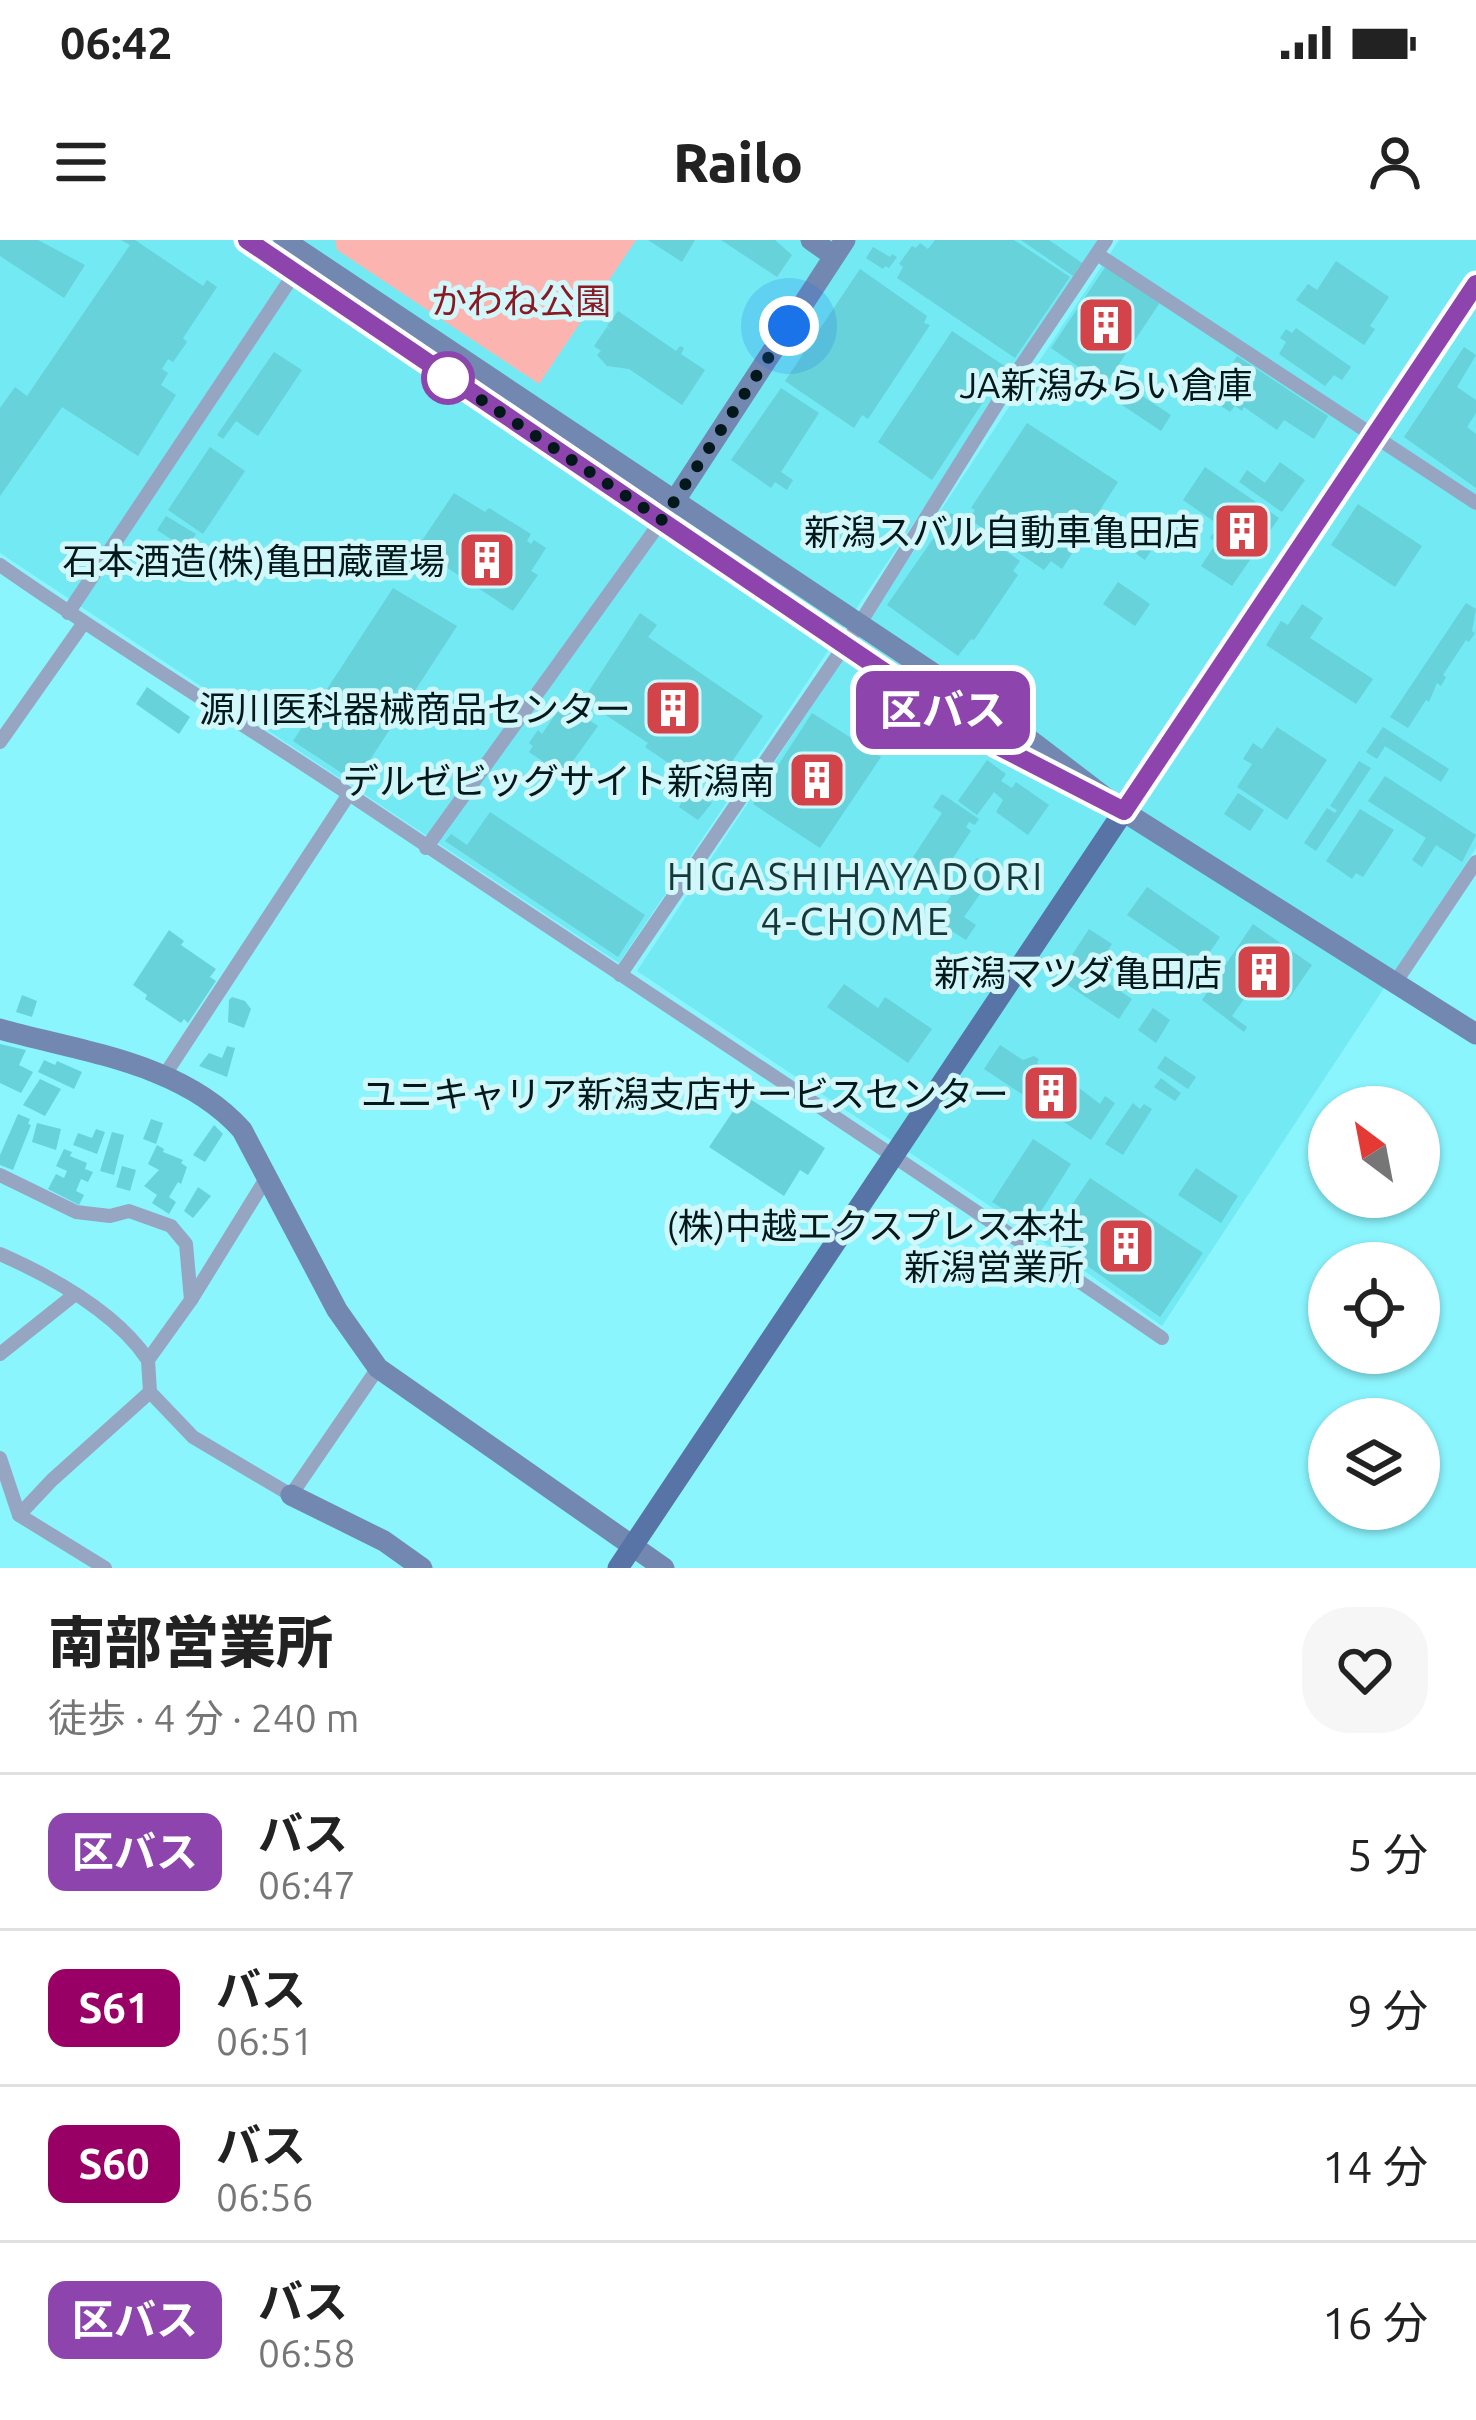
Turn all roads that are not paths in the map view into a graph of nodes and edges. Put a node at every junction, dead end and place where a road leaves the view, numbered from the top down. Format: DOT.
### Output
graph roads {
  1 [pos="247,240"];
  2 [pos="284,240"];
  3 [pos="811,240"];
  4 [pos="1102,247"];
  5 [pos="312,248"];
  6 [pos="839,248"];
  7 [pos="294,274"];
  8 [pos="1476,284"];
  9 [pos="1374,436"];
  10 [pos="676,500"];
  11 [pos="1476,503"];
  12 [pos="662,520"];
  13 [pos="0,566"];
  14 [pos="68,613"];
  15 [pos="860,623"];
  16 [pos="83,624"];
  17 [pos="844,646"];
  18 [pos="0,742"];
  19 [pos="349,794"];
  20 [pos="1124,811"];
  21 [pos="426,848"];
  22 [pos="1476,862"];
  23 [pos="620,975"];
  24 [pos="1395,983"];
  25 [pos="0,1029"];
  26 [pos="1476,1034"];
  27 [pos="164,1076"];
  28 [pos="895,1154"];
  29 [pos="0,1175"];
  30 [pos="266,1177"];
  31 [pos="0,1254"];
  32 [pos="74,1295"];
  33 [pos="191,1300"];
  34 [pos="1162,1338"];
  35 [pos="0,1354"];
  36 [pos="148,1360"];
  37 [pos="378,1368"];
  38 [pos="150,1392"];
  39 [pos="0,1458"];
  40 [pos="290,1495"];
  41 [pos="19,1516"];
  42 [pos="633,1547"];
  43 [pos="105,1568"];
  44 [pos="422,1568"];
  45 [pos="618,1568"];
  46 [pos="664,1568"];
  1 -- 7 [label="street"];
  2 -- 5 [label="street"];
  3 -- 6 [label="street"];
  4 -- 9 [label="street"];
  4 -- 15 [label="street"];
  5 -- 7 [label="street"];
  5 -- 10 [label="street"];
  6 -- 10 [label="street"];
  7 -- 12 [label="street"];
  7 -- 14 [label="street"];
  8 -- 9 [label="main road"];
  9 -- 11 [label="street"];
  9 -- 20 [label="main road"];
  10 -- 12 [label="street"];
  10 -- 15 [label="street"];
  12 -- 17 [label="street"];
  12 -- 21 [label="street"];
  13 -- 14 [label="street"];
  14 -- 16 [label="street"];
  15 -- 17 [label="street"];
  15 -- 20 [label="street"];
  16 -- 18 [label="street"];
  16 -- 19 [label="street"];
  17 -- 20 [label="street"];
  17 -- 23 [label="street"];
  19 -- 21 [label="street"];
  19 -- 27 [label="street"];
  20 -- 24 [label="street"];
  20 -- 28 [label="main road"];
  21 -- 23 [label="street"];
  22 -- 24 [label="street"];
  23 -- 28 [label="street"];
  24 -- 26 [label="street"];
  25 -- 27 [label="street"];
  27 -- 30 [label="street"];
  28 -- 34 [label="street"];
  28 -- 42 [label="main road"];
  29 -- 33 [label="street"];
  30 -- 33 [label="street"];
  30 -- 37 [label="street"];
  31 -- 32 [label="street"];
  32 -- 35 [label="street"];
  32 -- 36 [label="street"];
  33 -- 36 [label="street"];
  36 -- 38 [label="street"];
  37 -- 40 [label="street"];
  37 -- 42 [label="street"];
  38 -- 40 [label="street"];
  38 -- 41 [label="street"];
  39 -- 41 [label="street"];
  40 -- 44 [label="street"];
  41 -- 43 [label="street"];
  42 -- 45 [label="main road"];
  42 -- 46 [label="street"];
}
